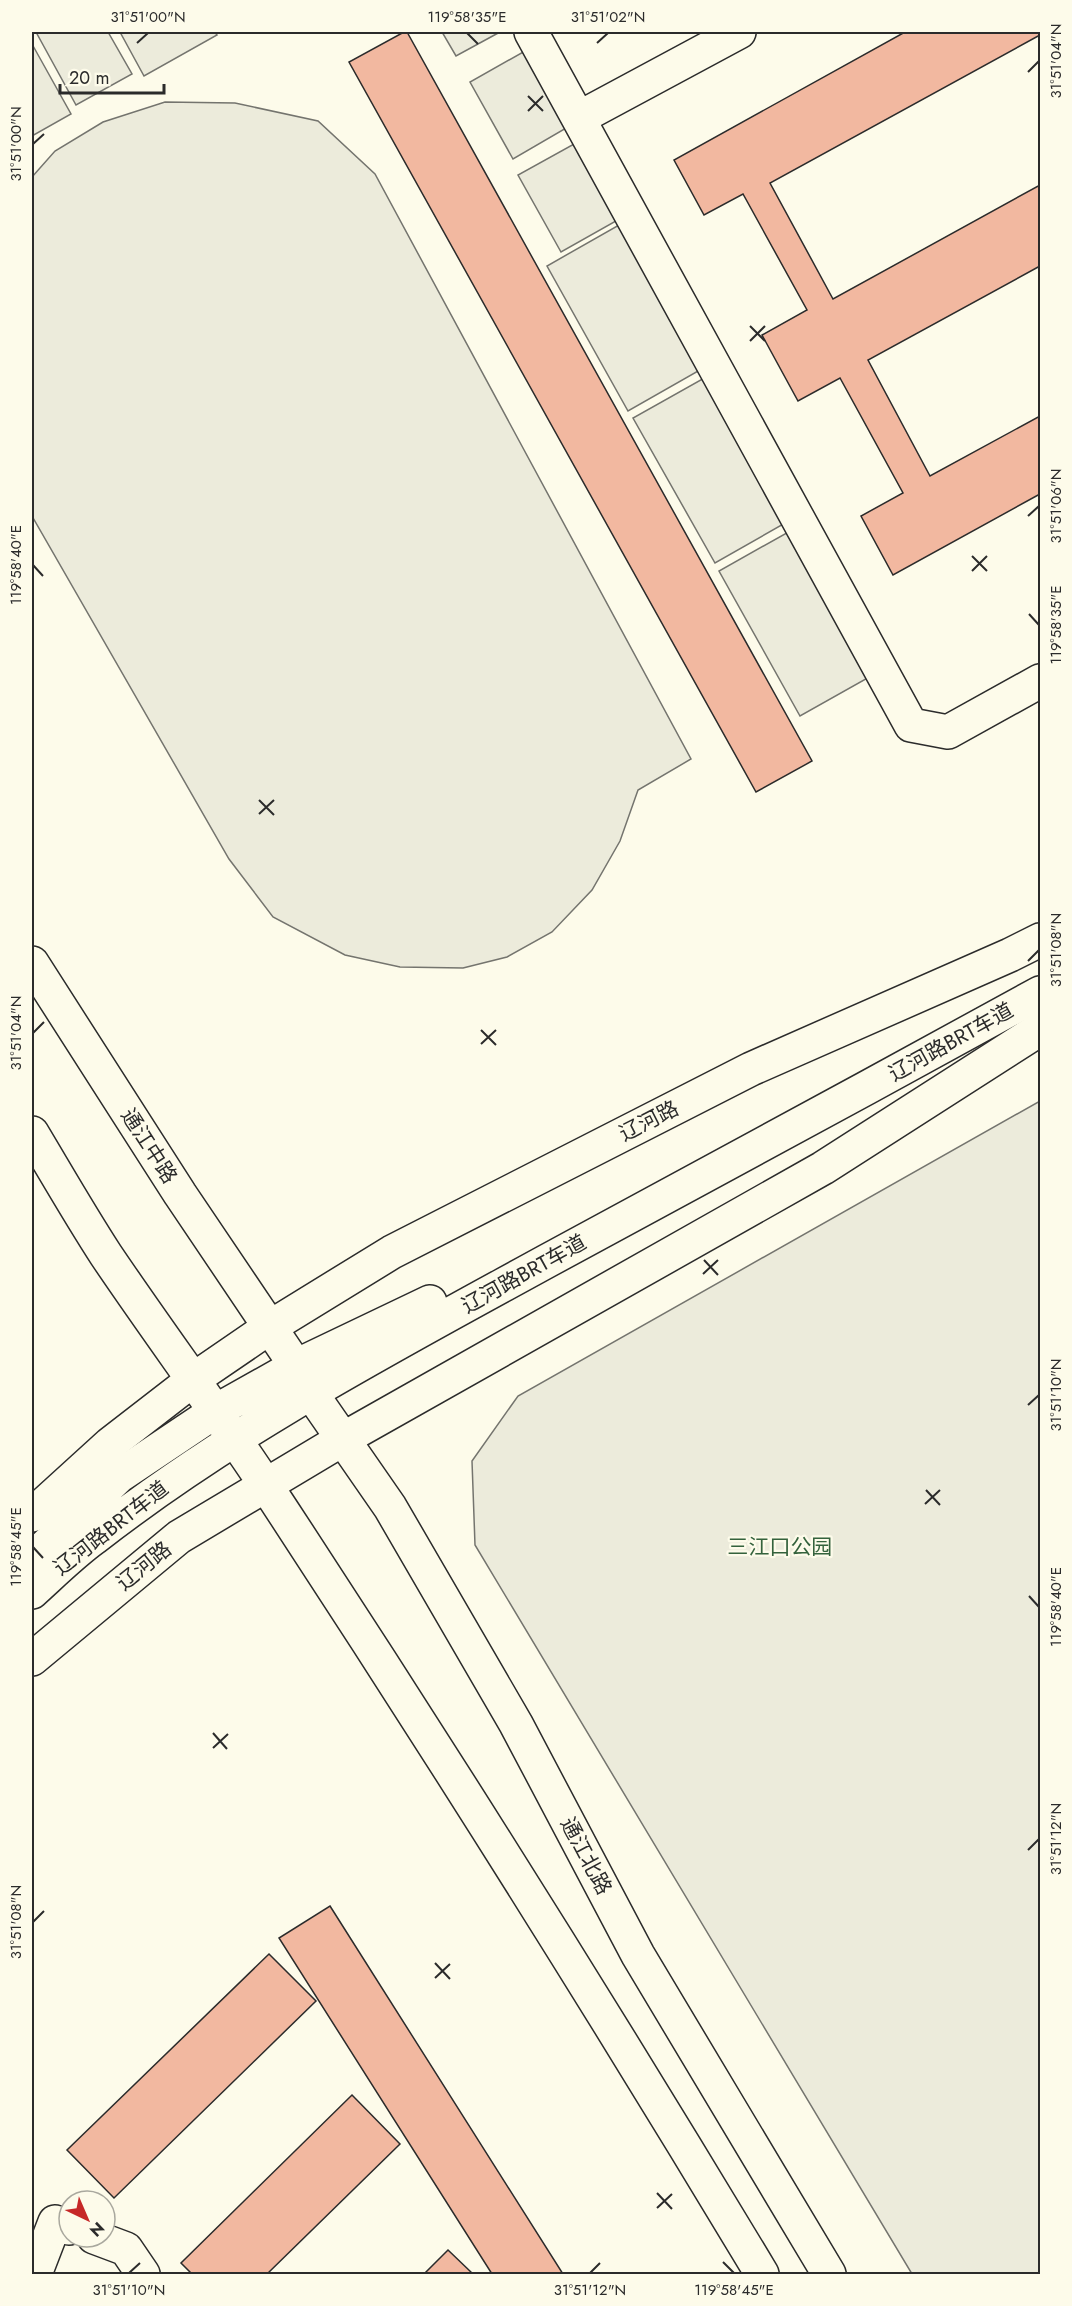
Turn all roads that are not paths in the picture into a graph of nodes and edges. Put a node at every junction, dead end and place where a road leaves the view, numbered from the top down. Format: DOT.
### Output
graph roads {
  1 [pos="531,32"];
  2 [pos="740,32"];
  3 [pos="579,118"];
  4 [pos="1041,681"];
  5 [pos="1041,940"];
  6 [pos="32,963"];
  7 [pos="1041,969"];
  8 [pos="1041,993"];
  9 [pos="1041,1029"];
  10 [pos="32,1133"];
  11 [pos="270,1327"];
  12 [pos="194,1379"];
  13 [pos="303,1380"];
  14 [pos="216,1411"];
  15 [pos="235,1439"];
  16 [pos="343,1439"];
  17 [pos="265,1485"];
  18 [pos="32,1515"];
  19 [pos="32,1559"];
  20 [pos="32,1592"];
  21 [pos="32,1659"];
  22 [pos="57,2223"];
  23 [pos="117,2246"];
  24 [pos="35,2274"];
  25 [pos="143,2274"];
  26 [pos="762,2274"];
  27 [pos="829,2274"];
  1 -- 3 [label="main road"];
  2 -- 3 [label="main road"];
  3 -- 4 [label="main road"];
  5 -- 11 [label="main road, 辽河路"];
  6 -- 11 [label="main road, 通江中路"];
  7 -- 13 [label="main road, 辽河路BRT车道"];
  8 -- 13 [label="main road, 辽河路BRT车道"];
  9 -- 16 [label="main road"];
  10 -- 12 [label="main road"];
  11 -- 12 [label="main road, 辽河路"];
  11 -- 13 [label="main road, 通江中路"];
  12 -- 14 [label="main road"];
  12 -- 18 [label="main road"];
  13 -- 14 [label="main road, 辽河路BRT车道"];
  13 -- 15 [label="main road, 辽河路BRT车道"];
  13 -- 16 [label="main road, 通江北路"];
  14 -- 15 [label="main road"];
  14 -- 19 [label="main road, 辽河路BRT车道"];
  15 -- 17 [label="main road"];
  15 -- 20 [label="main road, 辽河路BRT车道"];
  16 -- 17 [label="main road, 辽河路"];
  16 -- 27 [label="main road, 通江北路"];
  17 -- 21 [label="main road, 辽河路"];
  17 -- 26 [label="main road"];
  22 -- 24 [label="main road"];
  23 -- 25 [label="main road"];
}
